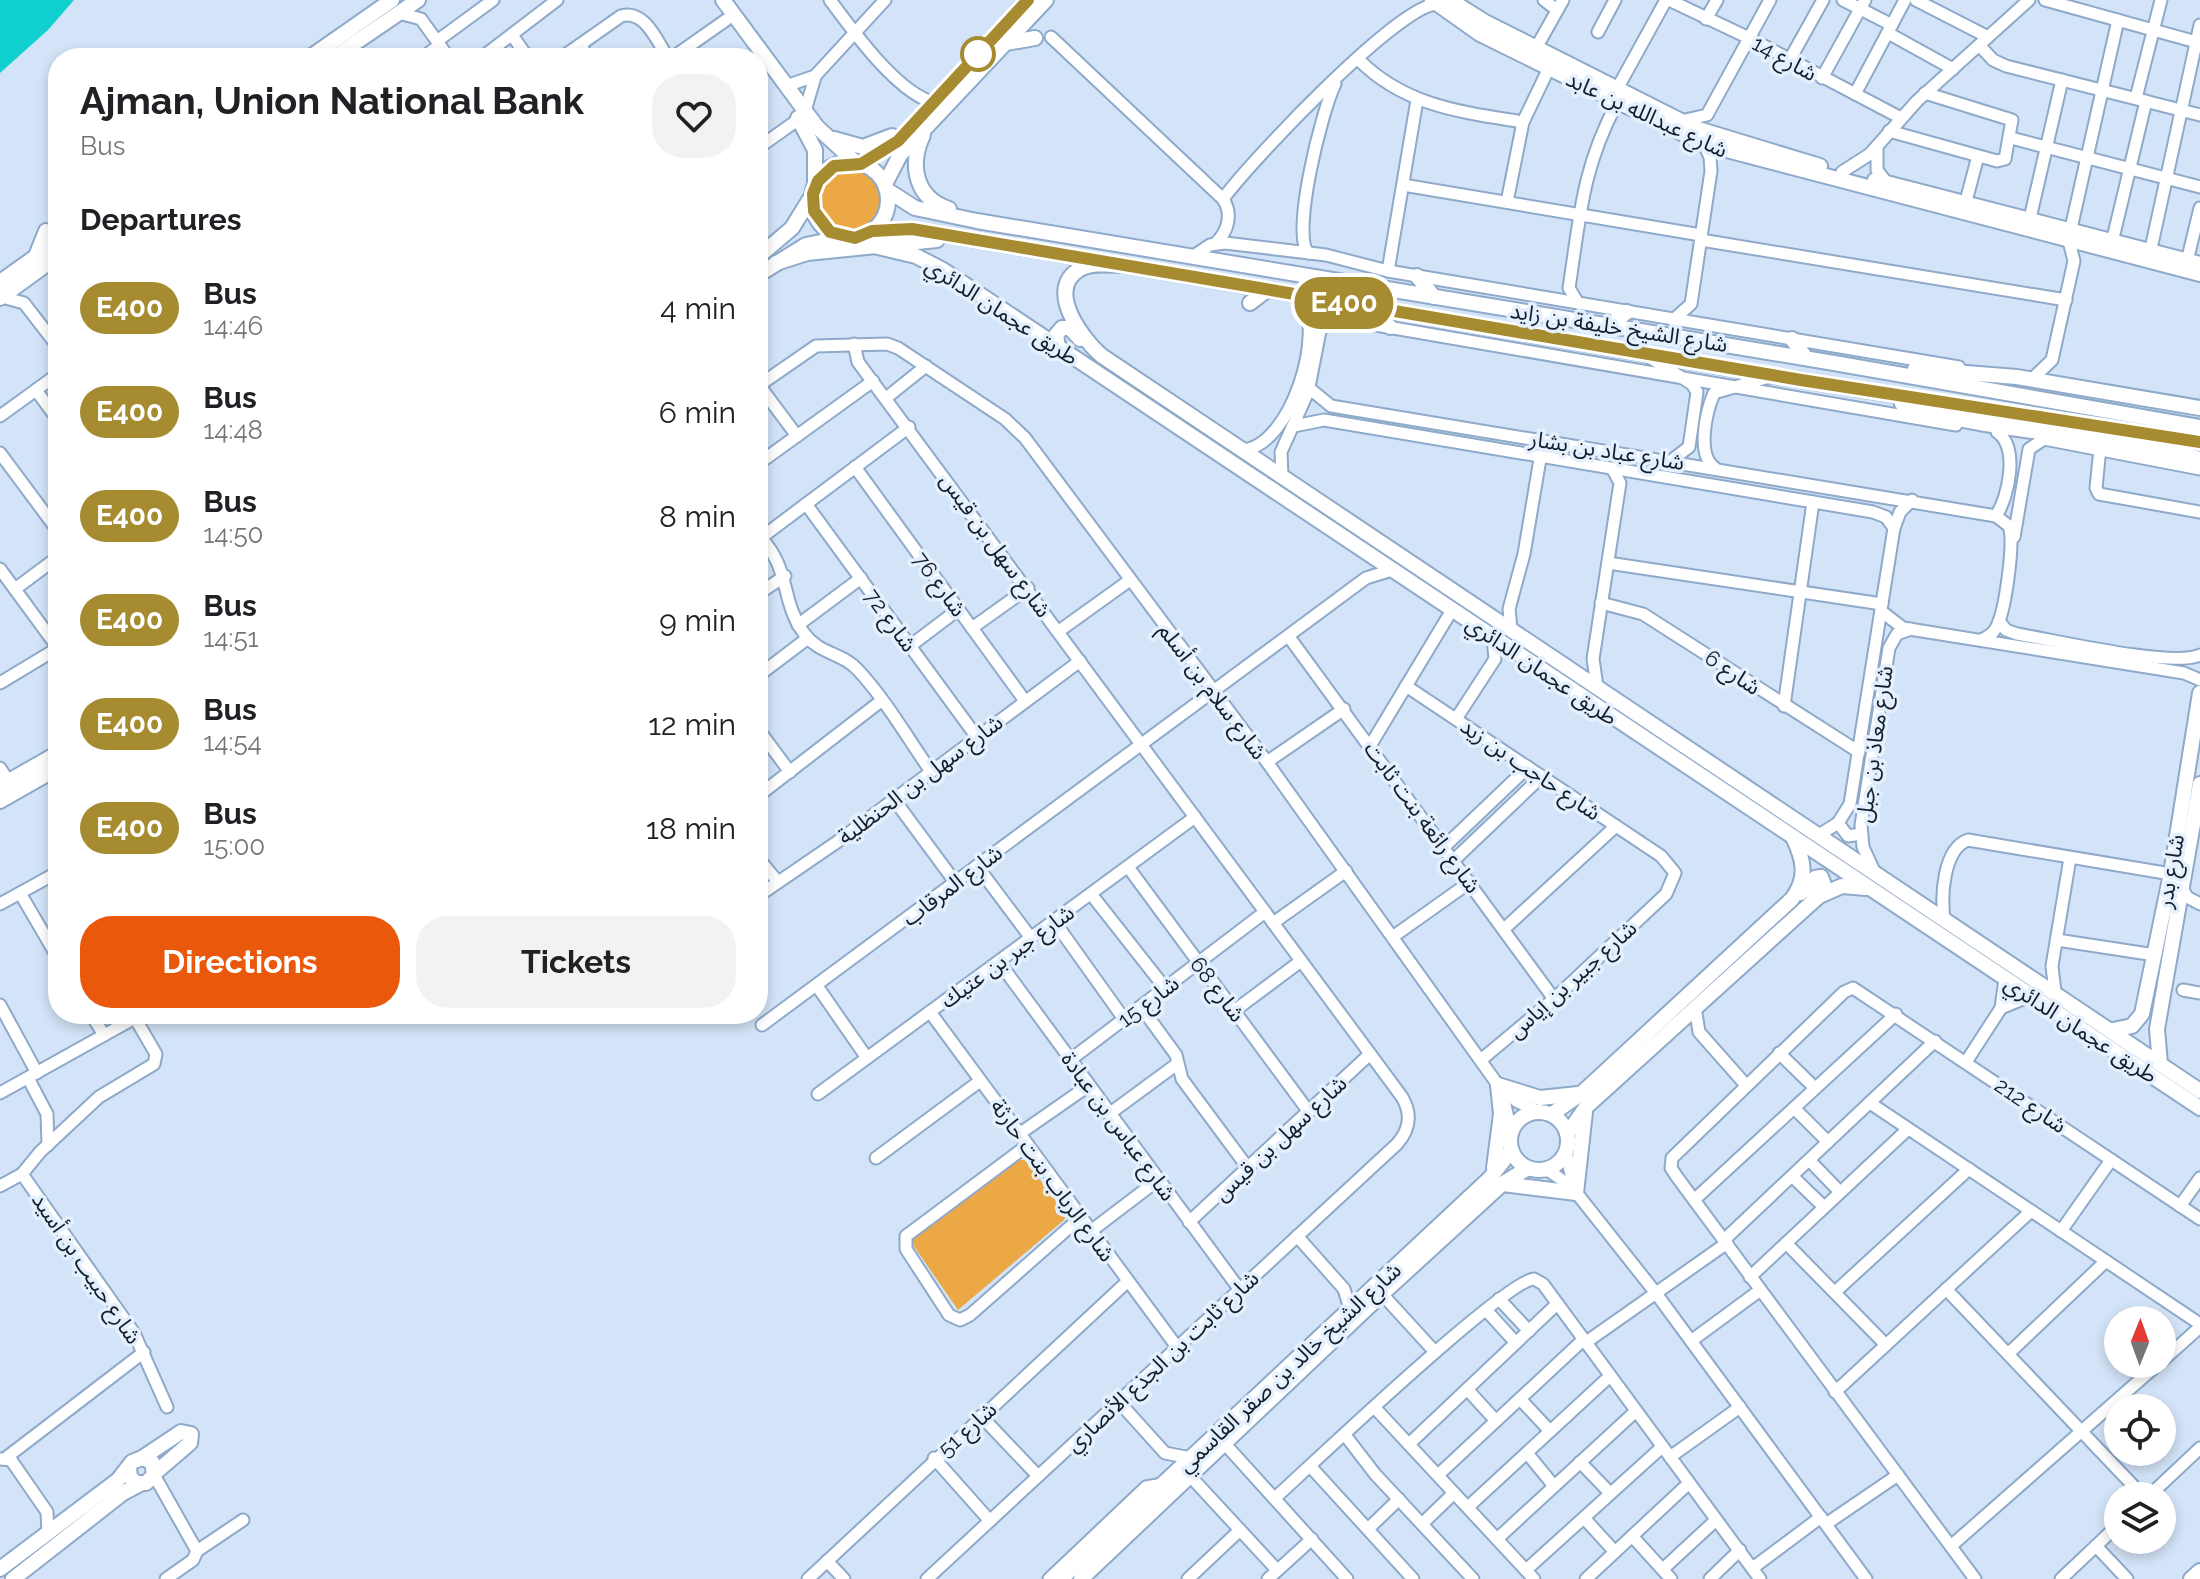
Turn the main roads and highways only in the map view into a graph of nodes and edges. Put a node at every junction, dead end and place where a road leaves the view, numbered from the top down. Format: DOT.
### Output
graph roads {
  1 [pos="420,0"];
  2 [pos="712,0"];
  3 [pos="723,0"];
  4 [pos="1028,0"];
  5 [pos="1046,0"];
  6 [pos="1440,1"];
  7 [pos="395,6"];
  8 [pos="1035,38"];
  9 [pos="1006,43"];
  10 [pos="326,48"];
  11 [pos="345,48"];
  12 [pos="747,48"];
  13 [pos="758,48"];
  14 [pos="973,60"];
  15 [pos="768,61"];
  16 [pos="768,75"];
  17 [pos="1617,96"];
  18 [pos="802,115"];
  19 [pos="930,123"];
  20 [pos="817,127"];
  21 [pos="858,163"];
  22 [pos="886,187"];
  23 [pos="814,191"];
  24 [pos="1970,206"];
  25 [pos="872,231"];
  26 [pos="846,238"];
  27 [pos="1086,239"];
  28 [pos="48,241"];
  29 [pos="2105,241"];
  30 [pos="1001,244"];
  31 [pos="878,247"];
  32 [pos="768,248"];
  33 [pos="1046,252"];
  34 [pos="48,263"];
  35 [pos="776,263"];
  36 [pos="2198,263"];
  37 [pos="1124,265"];
  38 [pos="768,268"];
  39 [pos="1417,276"];
  40 [pos="2,289"];
  41 [pos="1267,290"];
  42 [pos="1434,297"];
  43 [pos="1250,303"];
  44 [pos="1368,307"];
  45 [pos="1627,312"];
  46 [pos="1609,325"];
  47 [pos="1390,327"];
  48 [pos="1792,339"];
  49 [pos="1058,347"];
  50 [pos="1806,358"];
  51 [pos="1109,360"];
  52 [pos="1834,363"];
  53 [pos="2192,406"];
  54 [pos="2076,421"];
  55 [pos="2200,427"];
  56 [pos="2050,440"];
  57 [pos="2200,443"];
  58 [pos="2104,444"];
  59 [pos="2130,454"];
  60 [pos="2200,459"];
  61 [pos="2200,693"];
  62 [pos="48,759"];
  63 [pos="48,774"];
  64 [pos="4,784"];
  65 [pos="2200,784"];
  66 [pos="0,801"];
  67 [pos="1793,837"];
  68 [pos="2200,854"];
  69 [pos="2185,863"];
  70 [pos="1872,890"];
  71 [pos="1797,905"];
  72 [pos="2151,974"];
  73 [pos="2113,1030"];
  74 [pos="2156,1035"];
  75 [pos="2160,1064"];
  76 [pos="2200,1091"];
  77 [pos="1584,1100"];
  78 [pos="2200,1108"];
  79 [pos="1545,1113"];
  80 [pos="1568,1133"];
  81 [pos="1511,1151"];
  82 [pos="1528,1168"];
  83 [pos="1496,1181"];
  84 [pos="1255,1398"];
  85 [pos="1248,1422"];
  86 [pos="142,1458"];
  87 [pos="129,1468"];
  88 [pos="148,1479"];
  89 [pos="0,1569"];
  90 [pos="2200,1571"];
  91 [pos="13,1579"];
  92 [pos="1061,1579"];
  93 [pos="1081,1579"];
  94 [pos="2191,1579"];
  1 -- 7 [label="main road"];
  2 -- 12 [label="main road"];
  3 -- 13 [label="main road"];
  4 -- 14 [label="main road"];
  5 -- 9 [label="main road"];
  6 -- 17 [label="main road, شارع عبدالله بن عابد"];
  6 -- 17 [label="main road, شارع عبدالله بن عابد"];
  7 -- 10 [label="main road"];
  7 -- 11 [label="main road"];
  8 -- 9 [label="main road"];
  9 -- 19 [label="main road"];
  14 -- 20 [label="main road"];
  14 -- 21 [label="main road"];
  15 -- 18 [label="main road"];
  16 -- 18 [label="main road"];
  17 -- 24 [label="main road, شارع عبدالله بن عابد"];
  17 -- 24 [label="main road, شارع عبدالله بن عابد"];
  18 -- 20 [label="main road"];
  18 -- 23 [label="main road"];
  19 -- 22 [label="main road"];
  19 -- 27 [label="main road"];
  20 -- 21 [label="main road"];
  21 -- 22 [label="main road"];
  21 -- 23 [label="main road"];
  22 -- 25 [label="main road"];
  22 -- 27 [label="main road, شارع الشيخ خليفة بن زايد"];
  23 -- 26 [label="main road"];
  23 -- 32 [label="main road"];
  24 -- 29 [label="main road, شارع عبدالله بن عابد"];
  24 -- 29 [label="main road, شارع عبدالله بن عابد"];
  24 -- 29 [label="main road, شارع عبدالله بن عابد"];
  25 -- 26 [label="main road"];
  25 -- 30 [label="main road, شارع الشيخ خليفة بن زايد"];
  26 -- 35 [label="main road"];
  27 -- 30 [label="main road"];
  27 -- 42 [label="main road, شارع الشيخ خليفة بن زايد"];
  28 -- 40 [label="main road"];
  29 -- 36 [label="main road, شارع عبدالله بن عابد"];
  29 -- 36 [label="main road, شارع عبدالله بن عابد"];
  30 -- 33 [label="main road, شارع الشيخ خليفة بن زايد"];
  31 -- 33 [label="main road"];
  31 -- 35 [label="main road"];
  31 -- 49 [label="main road, طريق عجمان الدائري"];
  33 -- 37 [label="main road, شارع الشيخ خليفة بن زايد"];
  34 -- 40 [label="main road"];
  35 -- 38 [label="main road"];
  37 -- 41 [label="main road, شارع الشيخ خليفة بن زايد"];
  37 -- 51 [label="main road, طريق عجمان الدائري"];
  39 -- 42 [label="main road"];
  41 -- 43 [label="main road"];
  41 -- 44 [label="main road, شارع الشيخ خليفة بن زايد"];
  42 -- 46 [label="main road, شارع الشيخ خليفة بن زايد"];
  44 -- 47 [label="main road"];
  44 -- 54 [label="main road, شارع الشيخ خليفة بن زايد"];
  45 -- 46 [label="main road"];
  46 -- 50 [label="main road, شارع الشيخ خليفة بن زايد"];
  48 -- 50 [label="main road"];
  49 -- 51 [label="main road"];
  49 -- 67 [label="main road, طريق عجمان الدائري"];
  50 -- 52 [label="main road, شارع الشيخ خليفة بن زايد"];
  51 -- 73 [label="main road, طريق عجمان الدائري"];
  52 -- 53 [label="main road, شارع الشيخ خليفة بن زايد"];
  52 -- 54 [label="main road, شارع الشيخ خليفة بن زايد"];
  54 -- 55 [label="main road"];
  54 -- 56 [label="main road"];
  54 -- 57 [label="main road"];
  54 -- 58 [label="main road, شارع الشيخ خليفة بن زايد"];
  58 -- 59 [label="main road"];
  58 -- 60 [label="main road, شارع الشيخ خليفة بن زايد"];
  61 -- 72 [label="main road, شارع بدر"];
  62 -- 64 [label="main road"];
  63 -- 66 [label="main road"];
  65 -- 69 [label="main road, شارع بدر"];
  67 -- 70 [label="main road, طريق عجمان الدائري"];
  67 -- 71 [label="main road"];
  68 -- 69 [label="main road"];
  69 -- 74 [label="main road, شارع بدر"];
  70 -- 71 [label="main road"];
  70 -- 78 [label="main road, طريق عجمان الدائري"];
  71 -- 77 [label="main road"];
  71 -- 77 [label="main road"];
  72 -- 73 [label="main road, شارع بدر"];
  72 -- 74 [label="main road"];
  73 -- 75 [label="main road, طريق عجمان الدائري"];
  74 -- 75 [label="main road, شارع بدر"];
  75 -- 76 [label="main road, طريق عجمان الدائري"];
  77 -- 79 [label="main road"];
  77 -- 80 [label="main road"];
  77 -- 83 [label="main road"];
  77 -- 83 [label="main road"];
  79 -- 80 [label="main road"];
  79 -- 81 [label="main road"];
  80 -- 82 [label="main road"];
  81 -- 82 [label="main road"];
  81 -- 83 [label="main road, شارع الشيخ خالد بن صقر القاسمي"];
  82 -- 83 [label="main road, شارع الشيخ خالد بن صقر القاسمي"];
  83 -- 84 [label="main road, شارع الشيخ خالد بن صقر القاسمي"];
  83 -- 85 [label="main road, شارع الشيخ خالد بن صقر القاسمي"];
  84 -- 85 [label="main road"];
  84 -- 92 [label="main road, شارع الشيخ خالد بن صقر القاسمي"];
  85 -- 93 [label="main road, شارع الشيخ خالد بن صقر القاسمي"];
  86 -- 87 [label="main road"];
  86 -- 88 [label="main road"];
  86 -- 88 [label="main road"];
  87 -- 88 [label="main road"];
  87 -- 89 [label="main road"];
  88 -- 91 [label="main road"];
  90 -- 94 [label="main road"];
}
